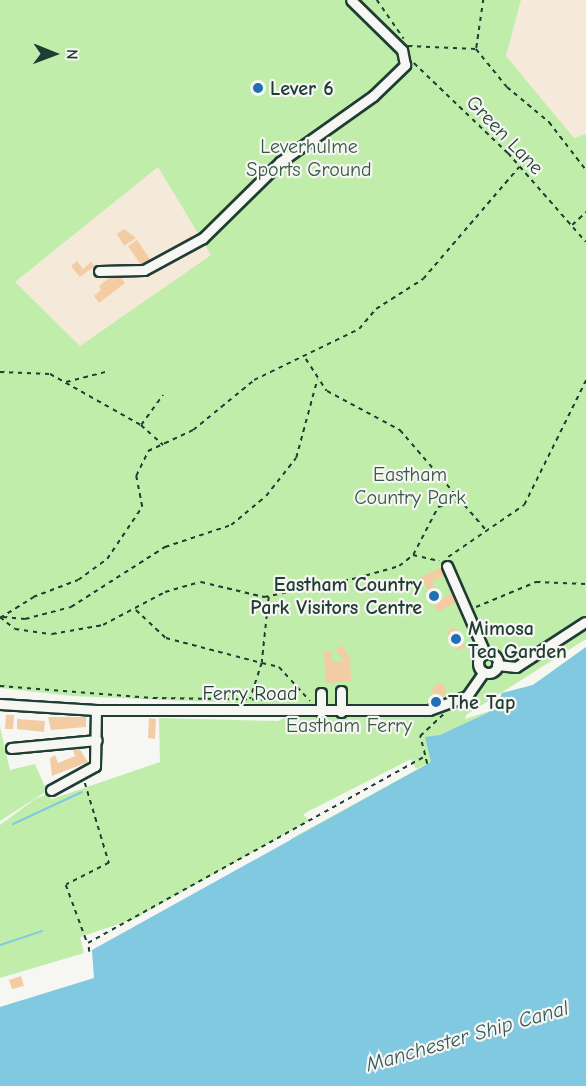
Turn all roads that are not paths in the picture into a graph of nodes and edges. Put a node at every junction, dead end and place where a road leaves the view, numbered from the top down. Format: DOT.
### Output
graph roads {
  1 [pos="351,0"];
  2 [pos="99,271"];
  3 [pos="447,566"];
  4 [pos="585,622"];
  5 [pos="485,653"];
  6 [pos="497,666"];
  7 [pos="484,672"];
  8 [pos="341,691"];
  9 [pos="321,693"];
  10 [pos="0,704"];
  11 [pos="96,710"];
  12 [pos="321,712"];
  13 [pos="341,712"];
  14 [pos="97,740"];
  15 [pos="11,748"];
  16 [pos="51,790"];
  1 -- 2 [label="street"];
  3 -- 5 [label="street"];
  4 -- 6 [label="street"];
  5 -- 6 [label="street"];
  5 -- 7 [label="street"];
  6 -- 7 [label="street"];
  7 -- 13 [label="street, Ferry Road"];
  8 -- 13 [label="street"];
  9 -- 12 [label="street"];
  10 -- 11 [label="street, Ferry Road"];
  11 -- 12 [label="street, Ferry Road"];
  11 -- 14 [label="street"];
  12 -- 13 [label="street, Ferry Road"];
  14 -- 15 [label="street"];
  14 -- 16 [label="street"];
}
